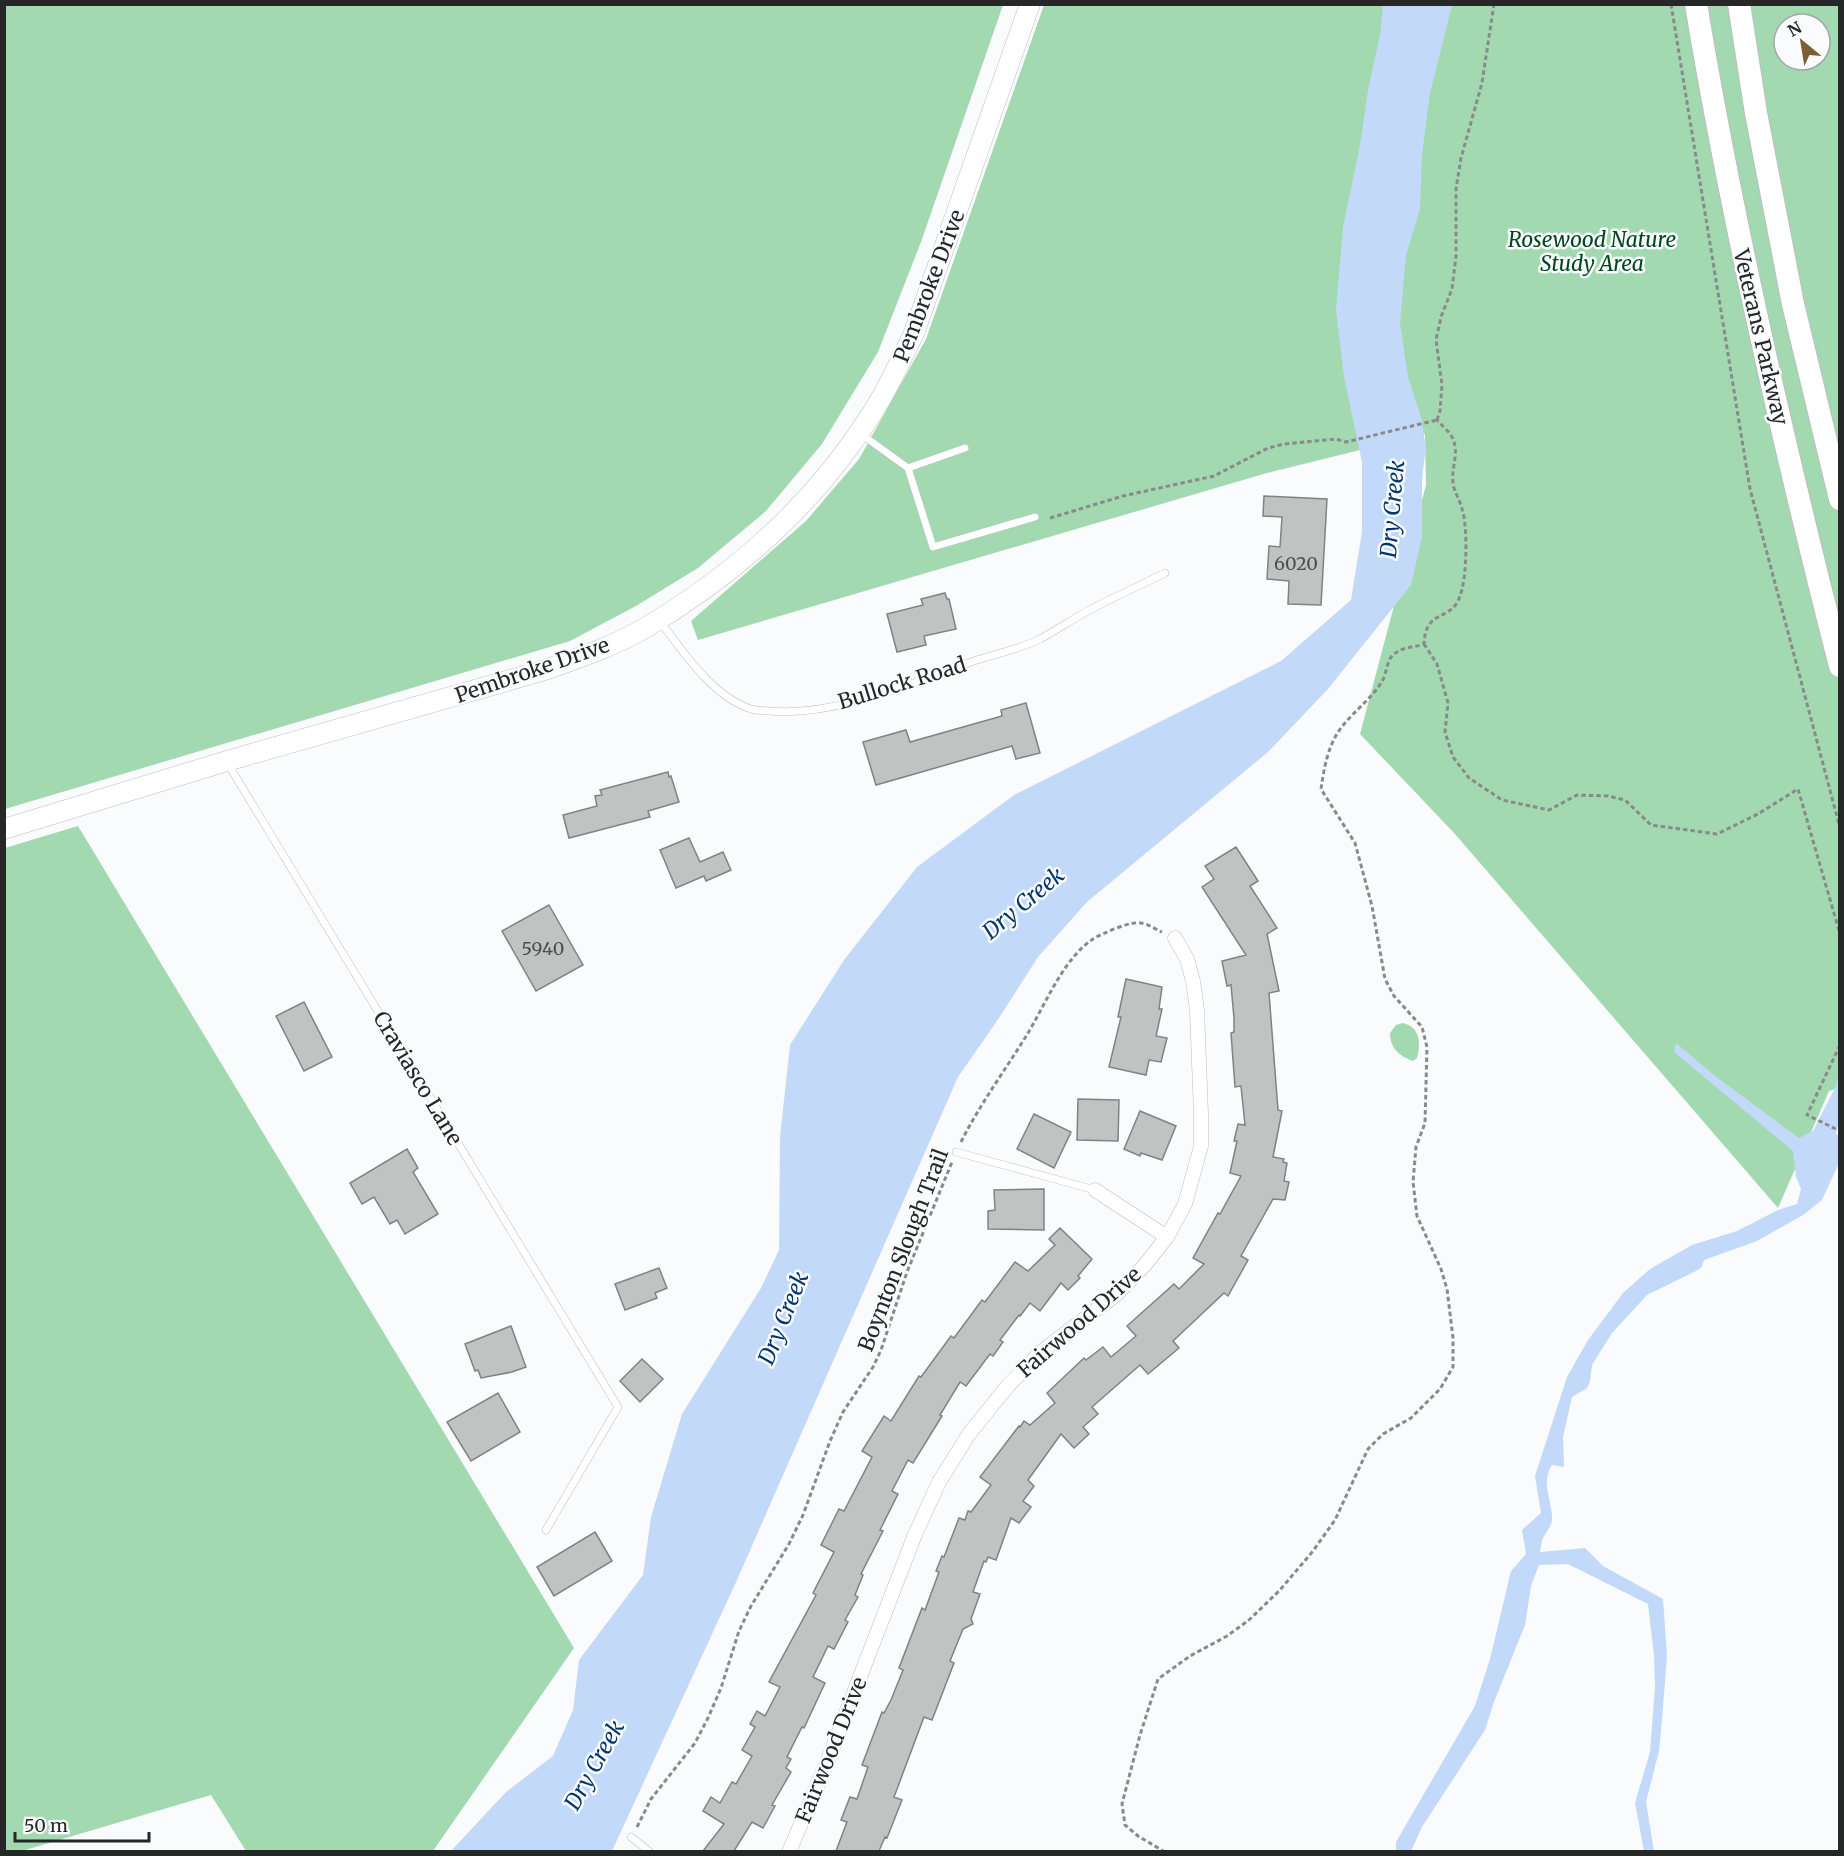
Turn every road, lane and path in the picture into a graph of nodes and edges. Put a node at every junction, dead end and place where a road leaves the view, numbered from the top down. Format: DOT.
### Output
graph roads {
  1 [pos="1030,4"];
  2 [pos="1494,4"];
  3 [pos="1671,4"];
  4 [pos="1696,4"];
  5 [pos="1739,4"];
  6 [pos="1437,420"];
  7 [pos="859,433"];
  8 [pos="965,448"];
  9 [pos="908,468"];
  10 [pos="1839,499"];
  11 [pos="1035,517"];
  12 [pos="1050,518"];
  13 [pos="1165,573"];
  14 [pos="659,619"];
  15 [pos="1424,644"];
  16 [pos="1839,666"];
  17 [pos="227,761"];
  18 [pos="1839,828"];
  19 [pos="4,829"];
  20 [pos="1839,934"];
  21 [pos="1175,938"];
  22 [pos="1839,1045"];
  23 [pos="1839,1131"];
  24 [pos="956,1152"];
  25 [pos="1095,1190"];
  26 [pos="1167,1237"];
  27 [pos="546,1530"];
  28 [pos="630,1837"];
  29 [pos="650,1851"];
  30 [pos="789,1851"];
  31 [pos="1165,1851"];
  1 -- 7 [label="street, Pembroke Drive"];
  2 -- 6 [label="path"];
  3 -- 18 [label="path"];
  4 -- 16 [label="main road, Veterans Parkway"];
  5 -- 10 [label="main road, Veterans Parkway"];
  6 -- 12 [label="path"];
  6 -- 15 [label="path"];
  7 -- 9 [label="lane"];
  7 -- 14 [label="street, Pembroke Drive"];
  8 -- 9 [label="lane"];
  9 -- 11 [label="lane"];
  13 -- 14 [label="lane, Bullock Road"];
  14 -- 17 [label="street, Pembroke Drive"];
  15 -- 20 [label="path"];
  15 -- 31 [label="path"];
  17 -- 19 [label="street, Pembroke Drive"];
  17 -- 27 [label="lane, Craviasco Lane"];
  21 -- 24 [label="path, Boynton Slough Trail"];
  21 -- 26 [label="street, Fairwood Drive"];
  22 -- 23 [label="path"];
  24 -- 25 [label="lane"];
  24 -- 28 [label="path, Boynton Slough Trail"];
  25 -- 26 [label="street"];
  26 -- 30 [label="street, Fairwood Drive"];
  28 -- 29 [label="lane"];
}
